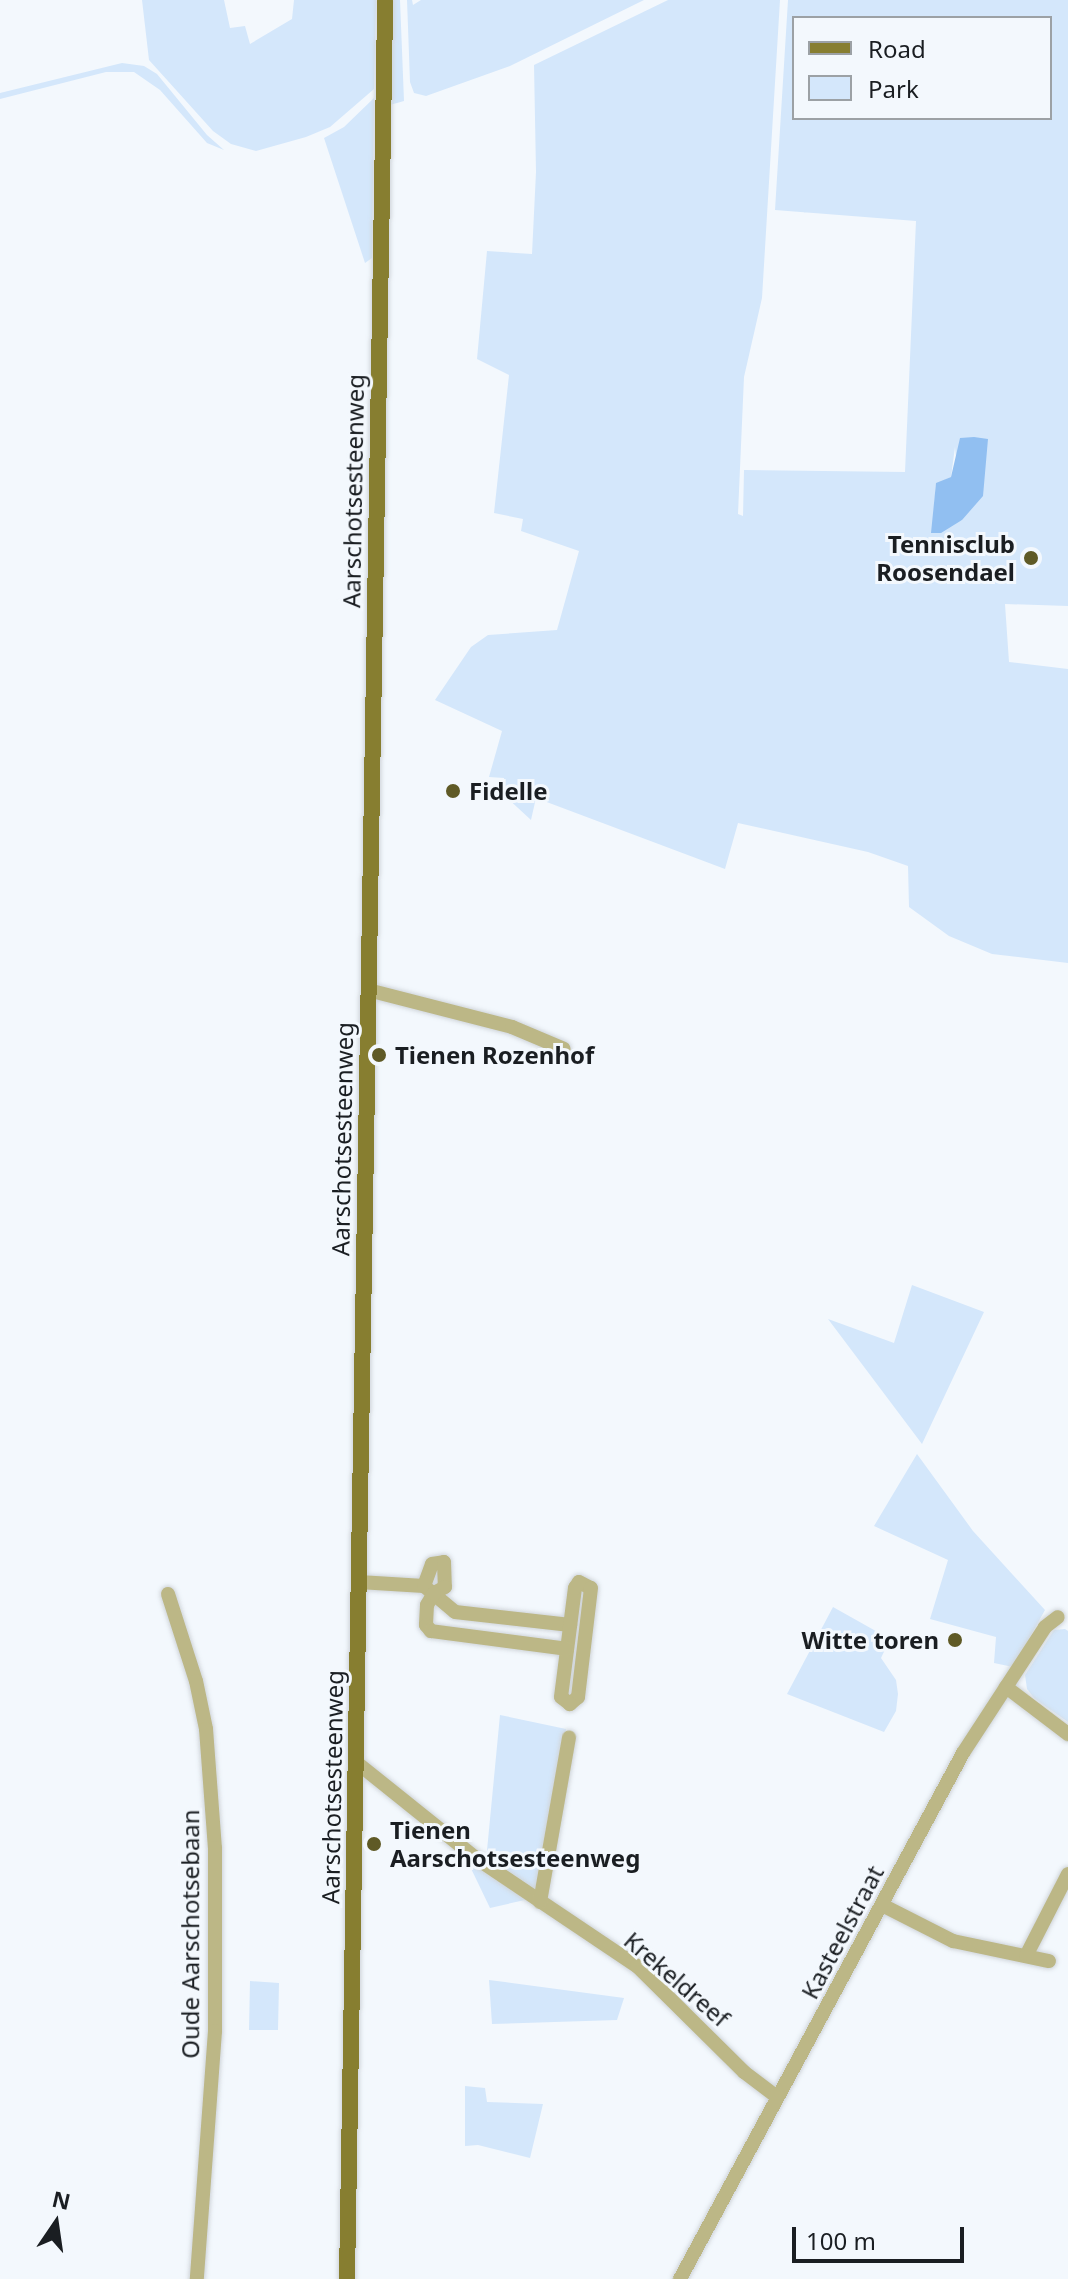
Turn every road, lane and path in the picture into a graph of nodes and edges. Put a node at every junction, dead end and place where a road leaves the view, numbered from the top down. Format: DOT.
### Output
graph roads {
  1 [pos="385,0"];
  2 [pos="368,990"];
  3 [pos="564,1049"];
  4 [pos="359,1582"];
  5 [pos="429,1589"];
  6 [pos="168,1594"];
  7 [pos="1058,1617"];
  8 [pos="570,1625"];
  9 [pos="567,1649"];
  10 [pos="1006,1687"];
  11 [pos="1068,1734"];
  12 [pos="569,1738"];
  13 [pos="356,1762"];
  14 [pos="1068,1874"];
  15 [pos="540,1902"];
  16 [pos="882,1905"];
  17 [pos="1026,1956"];
  18 [pos="1049,1961"];
  19 [pos="777,2097"];
  20 [pos="197,2279"];
  21 [pos="347,2279"];
  22 [pos="680,2279"];
  1 -- 2 [label="main road, Aarschotsesteenweg"];
  2 -- 3 [label="street"];
  2 -- 4 [label="main road, Aarschotsesteenweg"];
  4 -- 5 [label="street"];
  4 -- 13 [label="main road, Aarschotsesteenweg"];
  5 -- 8 [label="street"];
  5 -- 9 [label="street"];
  6 -- 20 [label="street, Oude Aarschotsebaan"];
  7 -- 10 [label="street, Kasteelstraat"];
  8 -- 9 [label="street"];
  8 -- 9 [label="street"];
  10 -- 11 [label="street"];
  10 -- 16 [label="street, Kasteelstraat"];
  12 -- 15 [label="street"];
  13 -- 15 [label="street, Krekeldreef"];
  13 -- 21 [label="main road, Aarschotsesteenweg"];
  14 -- 17 [label="street"];
  15 -- 19 [label="street, Krekeldreef"];
  16 -- 17 [label="street"];
  16 -- 19 [label="street, Kasteelstraat"];
  17 -- 18 [label="street"];
  19 -- 22 [label="street, Kasteelstraat"];
}
